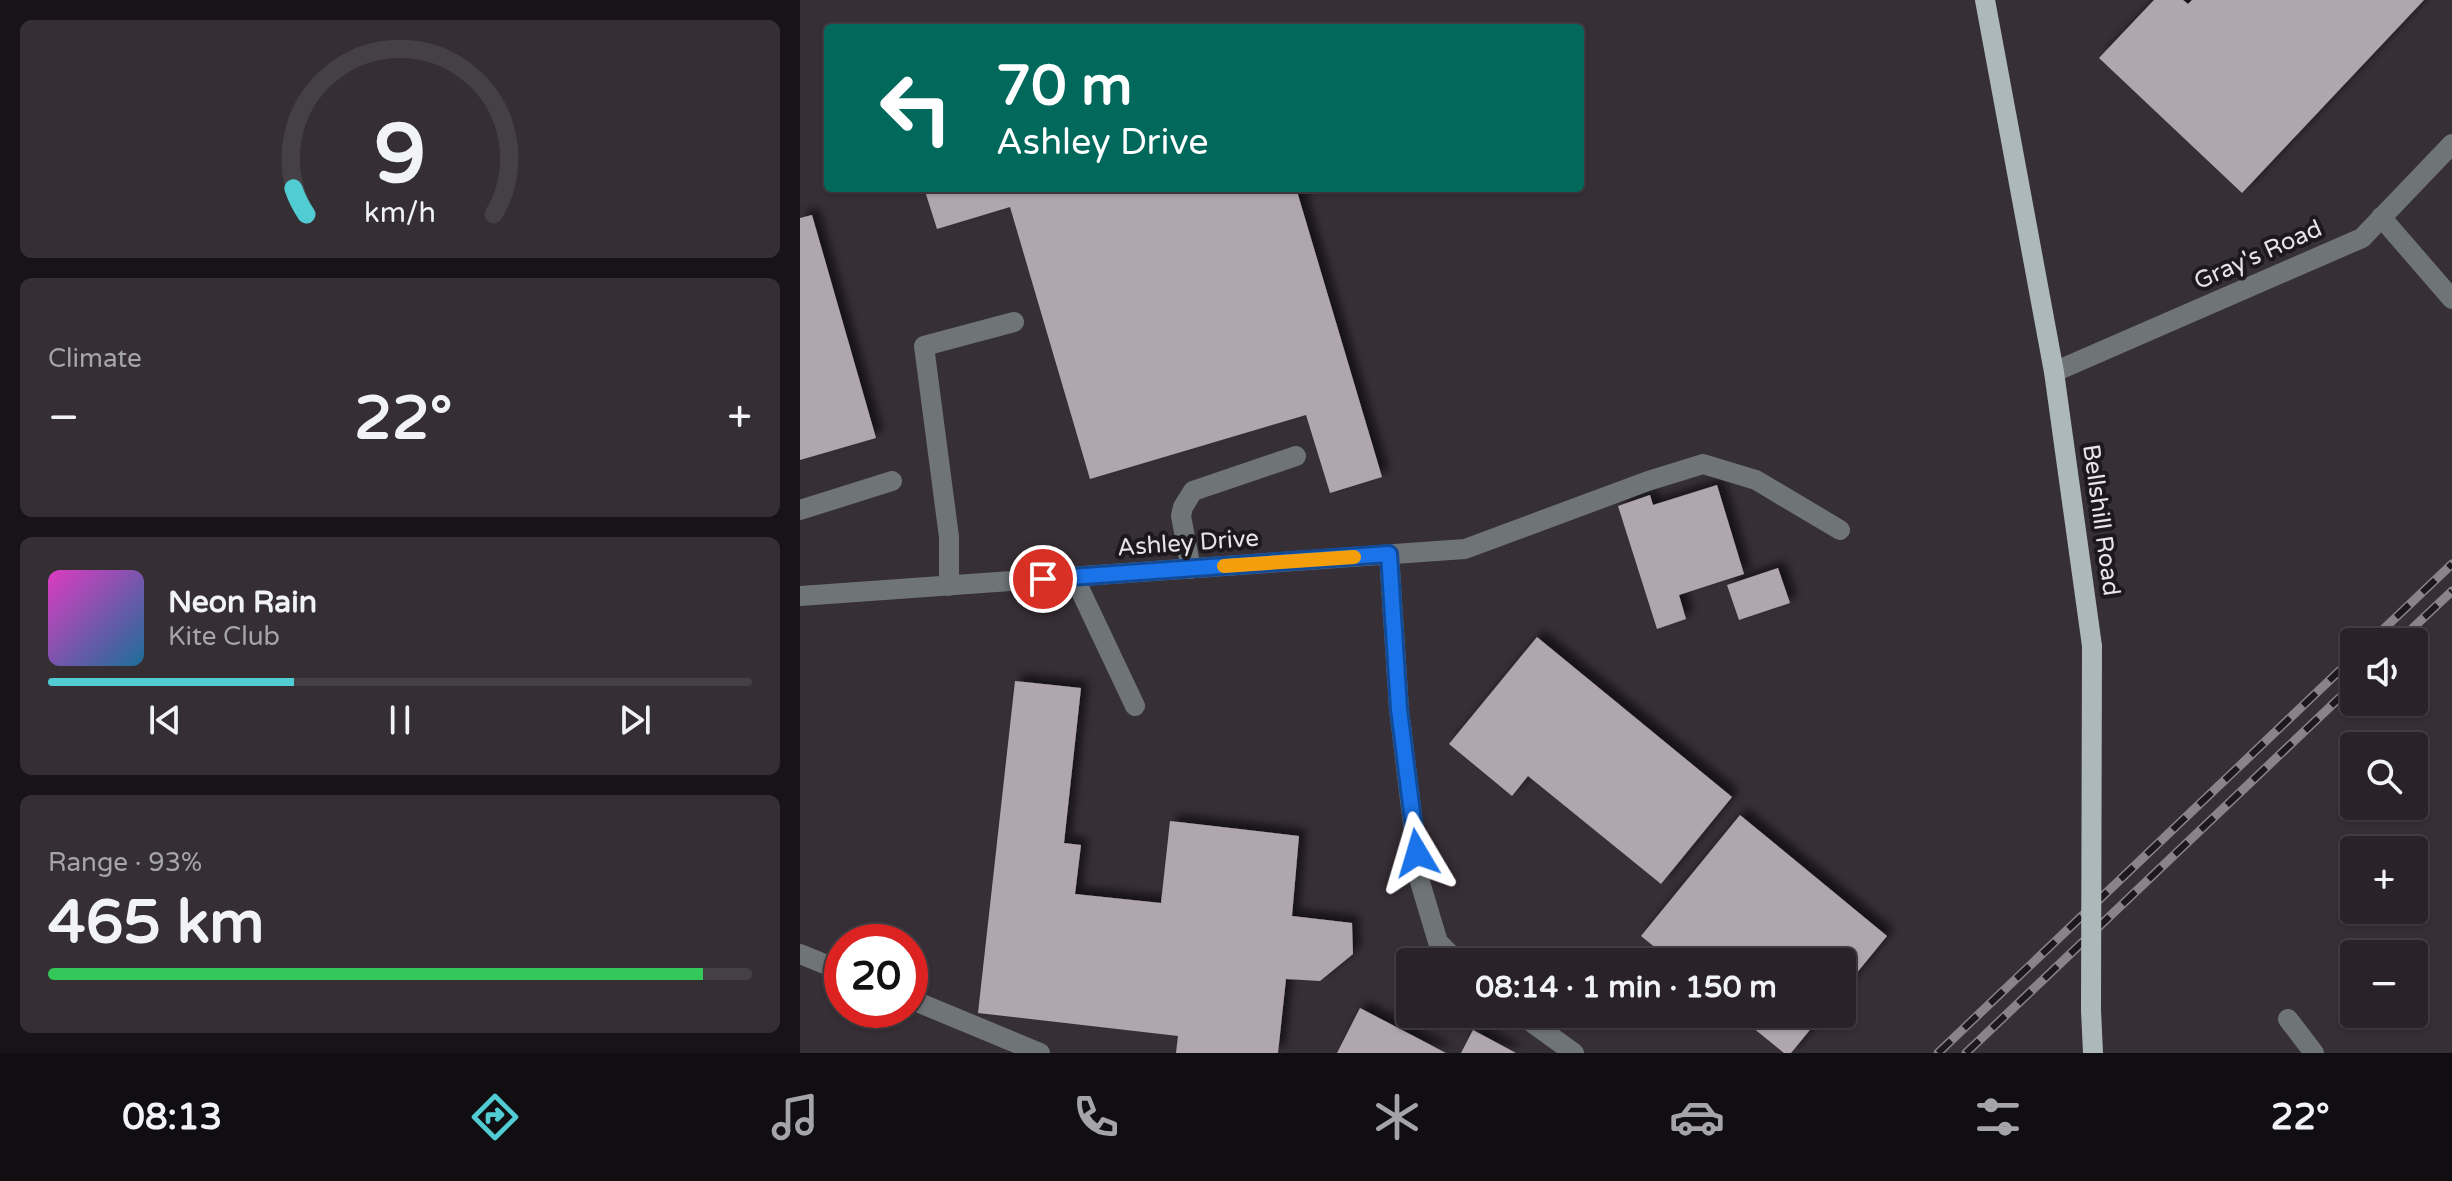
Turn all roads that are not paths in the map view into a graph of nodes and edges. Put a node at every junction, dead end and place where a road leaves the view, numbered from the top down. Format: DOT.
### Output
graph roads {
  1 [pos="1985,0"];
  2 [pos="2452,144"];
  3 [pos="2381,217"];
  4 [pos="2452,299"];
  5 [pos="1014,322"];
  6 [pos="2054,372"];
  7 [pos="1296,456"];
  8 [pos="892,481"];
  9 [pos="800,510"];
  10 [pos="1840,530"];
  11 [pos="1389,554"];
  12 [pos="1191,569"];
  13 [pos="1074,577"];
  14 [pos="949,586"];
  15 [pos="800,596"];
  16 [pos="1135,706"];
  17 [pos="1444,948"];
  18 [pos="800,954"];
  19 [pos="824,964"];
  20 [pos="928,1006"];
  21 [pos="2288,1019"];
  22 [pos="1539,1028"];
  23 [pos="1040,1053"];
  24 [pos="1574,1053"];
  25 [pos="2093,1053"];
  26 [pos="2314,1053"];
  1 -- 6 [label="main road, Bellshill Road"];
  2 -- 3 [label="street, Gray's Road"];
  3 -- 4 [label="street"];
  3 -- 6 [label="street, Gray's Road"];
  5 -- 14 [label="street"];
  6 -- 25 [label="main road, Bellshill Road, bridge"];
  7 -- 12 [label="street"];
  8 -- 9 [label="street"];
  10 -- 11 [label="street, Ashley Drive"];
  11 -- 12 [label="street, Ashley Drive"];
  11 -- 17 [label="street"];
  12 -- 13 [label="street, Ashley Drive"];
  13 -- 14 [label="street, Ashley Drive"];
  13 -- 16 [label="street"];
  14 -- 15 [label="street, Ashley Drive"];
  18 -- 19 [label="street"];
  20 -- 23 [label="street"];
  21 -- 26 [label="street"];
  22 -- 24 [label="street"];
}
